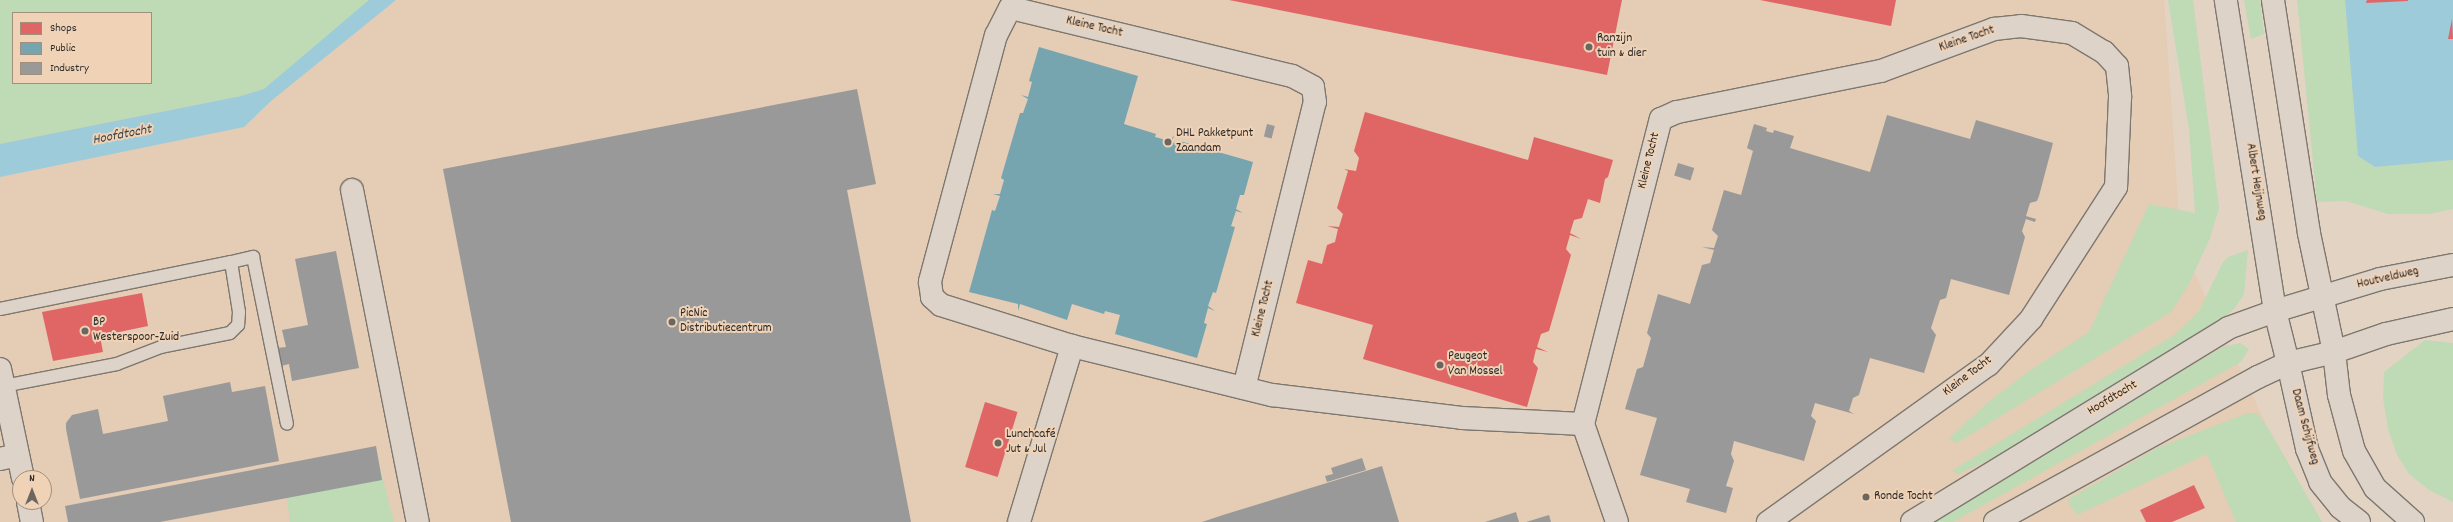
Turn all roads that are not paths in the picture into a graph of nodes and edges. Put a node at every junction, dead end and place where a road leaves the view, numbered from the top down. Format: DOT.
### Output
graph roads {
  1 [pos="2226,0"];
  2 [pos="2273,0"];
  3 [pos="352,190"];
  4 [pos="231,262"];
  5 [pos="2453,266"];
  6 [pos="2323,295"];
  7 [pos="0,309"];
  8 [pos="2275,311"];
  9 [pos="2453,320"];
  10 [pos="1072,346"];
  11 [pos="2334,352"];
  12 [pos="2288,363"];
  13 [pos="2,378"];
  14 [pos="1244,388"];
  15 [pos="287,424"];
  16 [pos="1583,424"];
  17 [pos="9,457"];
  18 [pos="18,470"];
  19 [pos="30,510"];
  20 [pos="32,522"];
  21 [pos="418,522"];
  22 [pos="1019,522"];
  23 [pos="1617,522"];
  24 [pos="1768,522"];
  25 [pos="1912,522"];
  26 [pos="1995,522"];
  27 [pos="2359,522"];
  28 [pos="2413,522"];
  1 -- 8 [label="street, Albert Heijnweg"];
  2 -- 6 [label="street"];
  3 -- 21 [label="street"];
  4 -- 7 [label="lane"];
  4 -- 13 [label="lane"];
  4 -- 15 [label="lane"];
  5 -- 6 [label="street, Houtveldweg"];
  6 -- 8 [label="street, Hoofdtocht"];
  6 -- 11 [label="street"];
  8 -- 12 [label="street, Albert Heijnweg"];
  8 -- 25 [label="street, Hoofdtocht"];
  9 -- 11 [label="street"];
  10 -- 14 [label="street, Kleine Tocht"];
  10 -- 14 [label="street, Kleine Tocht"];
  10 -- 22 [label="street"];
  11 -- 12 [label="street"];
  11 -- 28 [label="street"];
  12 -- 26 [label="street"];
  12 -- 27 [label="street, Daam Schijfweg"];
  13 -- 17 [label="street"];
  14 -- 16 [label="street, Kleine Tocht"];
  16 -- 23 [label="street"];
  16 -- 24 [label="street, Kleine Tocht"];
  17 -- 18 [label="street"];
  19 -- 20 [label="street"];
}
